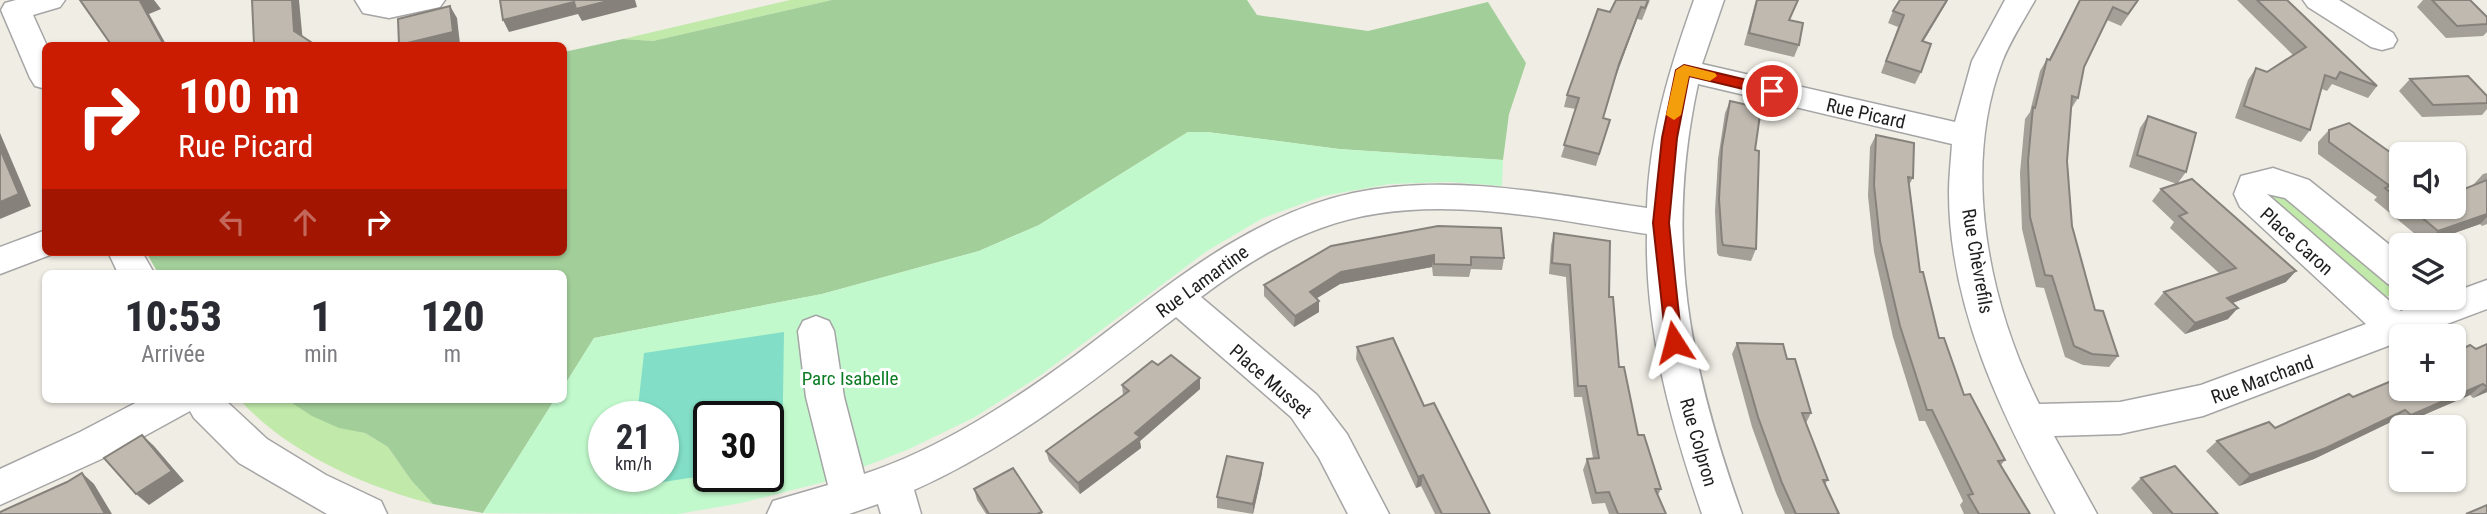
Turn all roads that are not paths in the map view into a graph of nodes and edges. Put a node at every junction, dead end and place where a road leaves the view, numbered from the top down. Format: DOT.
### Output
graph roads {
  1 [pos="50,0"];
  2 [pos="370,0"];
  3 [pos="430,0"];
  4 [pos="1709,0"];
  5 [pos="2020,0"];
  6 [pos="2318,0"];
  7 [pos="2382,40"];
  8 [pos="42,69"];
  9 [pos="1684,70"];
  10 [pos="1966,136"];
  11 [pos="1661,223"];
  12 [pos="42,245"];
  13 [pos="0,261"];
  14 [pos="2389,264"];
  15 [pos="2487,294"];
  16 [pos="1178,298"];
  17 [pos="2466,298"];
  18 [pos="2426,310"];
  19 [pos="2391,324"];
  20 [pos="2402,324"];
  21 [pos="2389,330"];
  22 [pos="816,331"];
  23 [pos="169,403"];
  24 [pos="205,403"];
  25 [pos="2027,421"];
  26 [pos="0,488"];
  27 [pos="850,495"];
  28 [pos="897,498"];
  29 [pos="367,514"];
  30 [pos="787,514"];
  31 [pos="1369,514"];
  32 [pos="1722,514"];
  33 [pos="2077,514"];
  1 -- 8 [label="street"];
  2 -- 3 [label="street"];
  4 -- 9 [label="street, Rue Colpron"];
  5 -- 10 [label="street, Rue Chèvrefils"];
  6 -- 7 [label="street"];
  9 -- 10 [label="street, Rue Picard"];
  9 -- 11 [label="street, Rue Colpron"];
  10 -- 25 [label="street, Rue Chèvrefils"];
  11 -- 16 [label="street, Rue Lamartine"];
  11 -- 32 [label="street, Rue Colpron"];
  12 -- 13 [label="street"];
  14 -- 19 [label="street, Place Caron"];
  15 -- 17 [label="street, Rue Marchand"];
  16 -- 28 [label="street, Rue Lamartine"];
  16 -- 31 [label="street, Place Musset"];
  18 -- 20 [label="street, Rue Marchand"];
  21 -- 25 [label="street, Rue Marchand"];
  22 -- 27 [label="street"];
  23 -- 26 [label="street"];
  24 -- 29 [label="street"];
  25 -- 33 [label="street, Rue Chèvrefils"];
  27 -- 28 [label="street, Rue Lamartine"];
  27 -- 30 [label="street, Rue Lamartine"];
}
